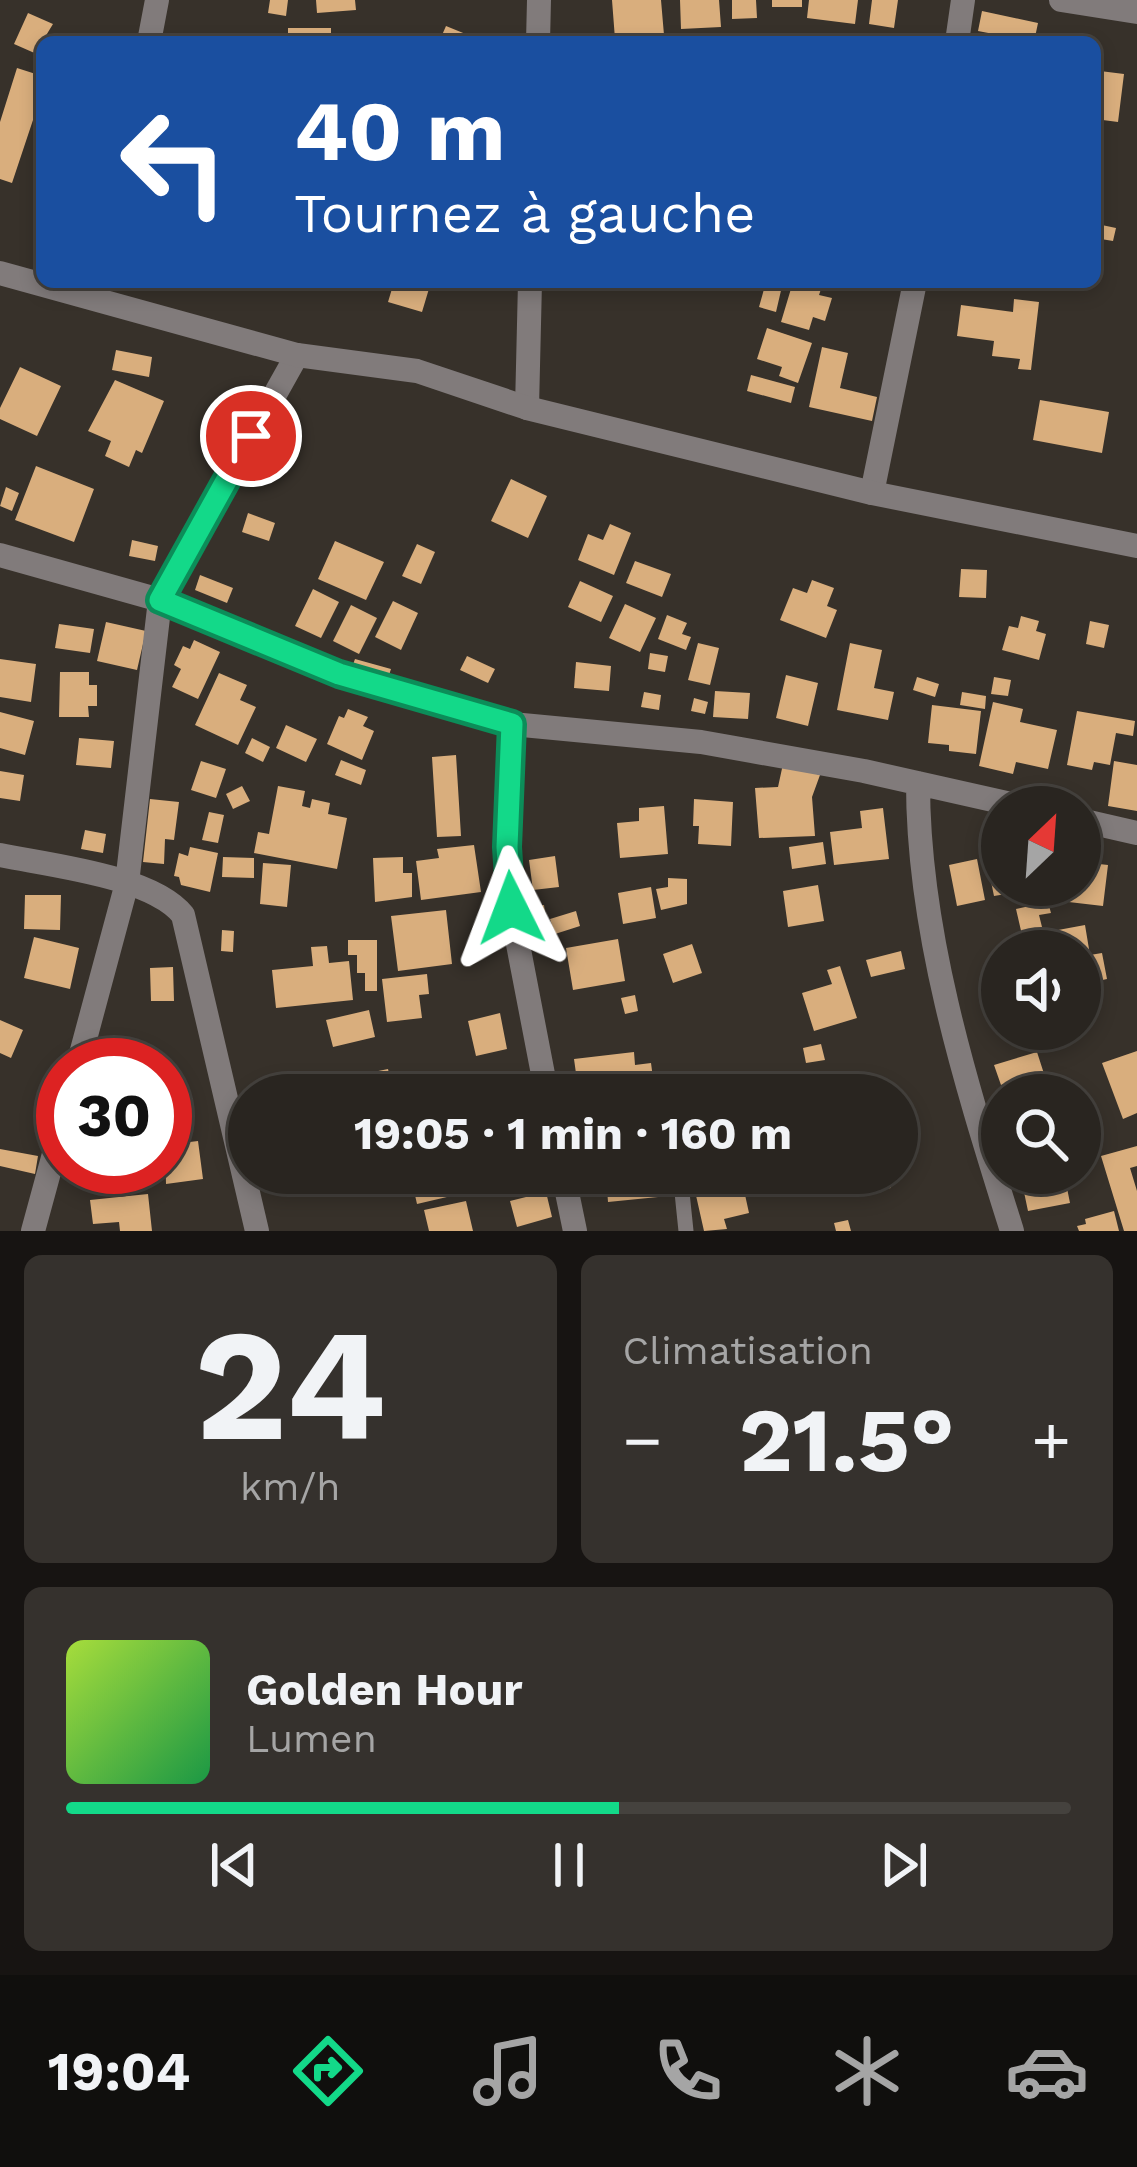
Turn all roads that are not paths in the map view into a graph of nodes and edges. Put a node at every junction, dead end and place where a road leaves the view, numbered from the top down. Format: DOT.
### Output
graph roads {
  1 [pos="157,0"];
  2 [pos="539,0"];
  3 [pos="963,0"];
  4 [pos="1061,0"];
  5 [pos="1137,12"];
  6 [pos="150,36"];
  7 [pos="538,36"];
  8 [pos="958,36"];
  9 [pos="0,273"];
  10 [pos="36,279"];
  11 [pos="530,288"];
  12 [pos="914,288"];
  13 [pos="102,290"];
  14 [pos="297,355"];
  15 [pos="527,408"];
  16 [pos="872,493"];
  17 [pos="1137,546"];
  18 [pos="0,555"];
  19 [pos="160,600"];
  20 [pos="512,724"];
  21 [pos="918,783"];
  22 [pos="981,797"];
  23 [pos="1101,825"];
  24 [pos="1137,833"];
  25 [pos="0,855"];
  26 [pos="127,883"];
  27 [pos="85,1038"];
  28 [pos="543,1074"];
  29 [pos="43,1194"];
  30 [pos="567,1194"];
  31 [pos="682,1194"];
  32 [pos="33,1231"];
  33 [pos="257,1231"];
  34 [pos="575,1231"];
  35 [pos="686,1231"];
  36 [pos="1012,1231"];
  1 -- 6 [label="street"];
  2 -- 7 [label="street"];
  3 -- 8 [label="street"];
  4 -- 5 [label="street"];
  9 -- 10 [label="street"];
  11 -- 15 [label="street"];
  12 -- 16 [label="street"];
  13 -- 14 [label="street"];
  14 -- 15 [label="street"];
  14 -- 19 [label="street"];
  15 -- 16 [label="street"];
  16 -- 17 [label="street"];
  18 -- 19 [label="street"];
  19 -- 20 [label="street"];
  19 -- 26 [label="street"];
  20 -- 21 [label="street"];
  20 -- 28 [label="street"];
  21 -- 22 [label="street"];
  21 -- 36 [label="street"];
  23 -- 24 [label="street"];
  25 -- 26 [label="street"];
  26 -- 27 [label="street"];
  26 -- 33 [label="street"];
  29 -- 32 [label="street"];
  30 -- 34 [label="street"];
  31 -- 35 [label="lane"];
}
